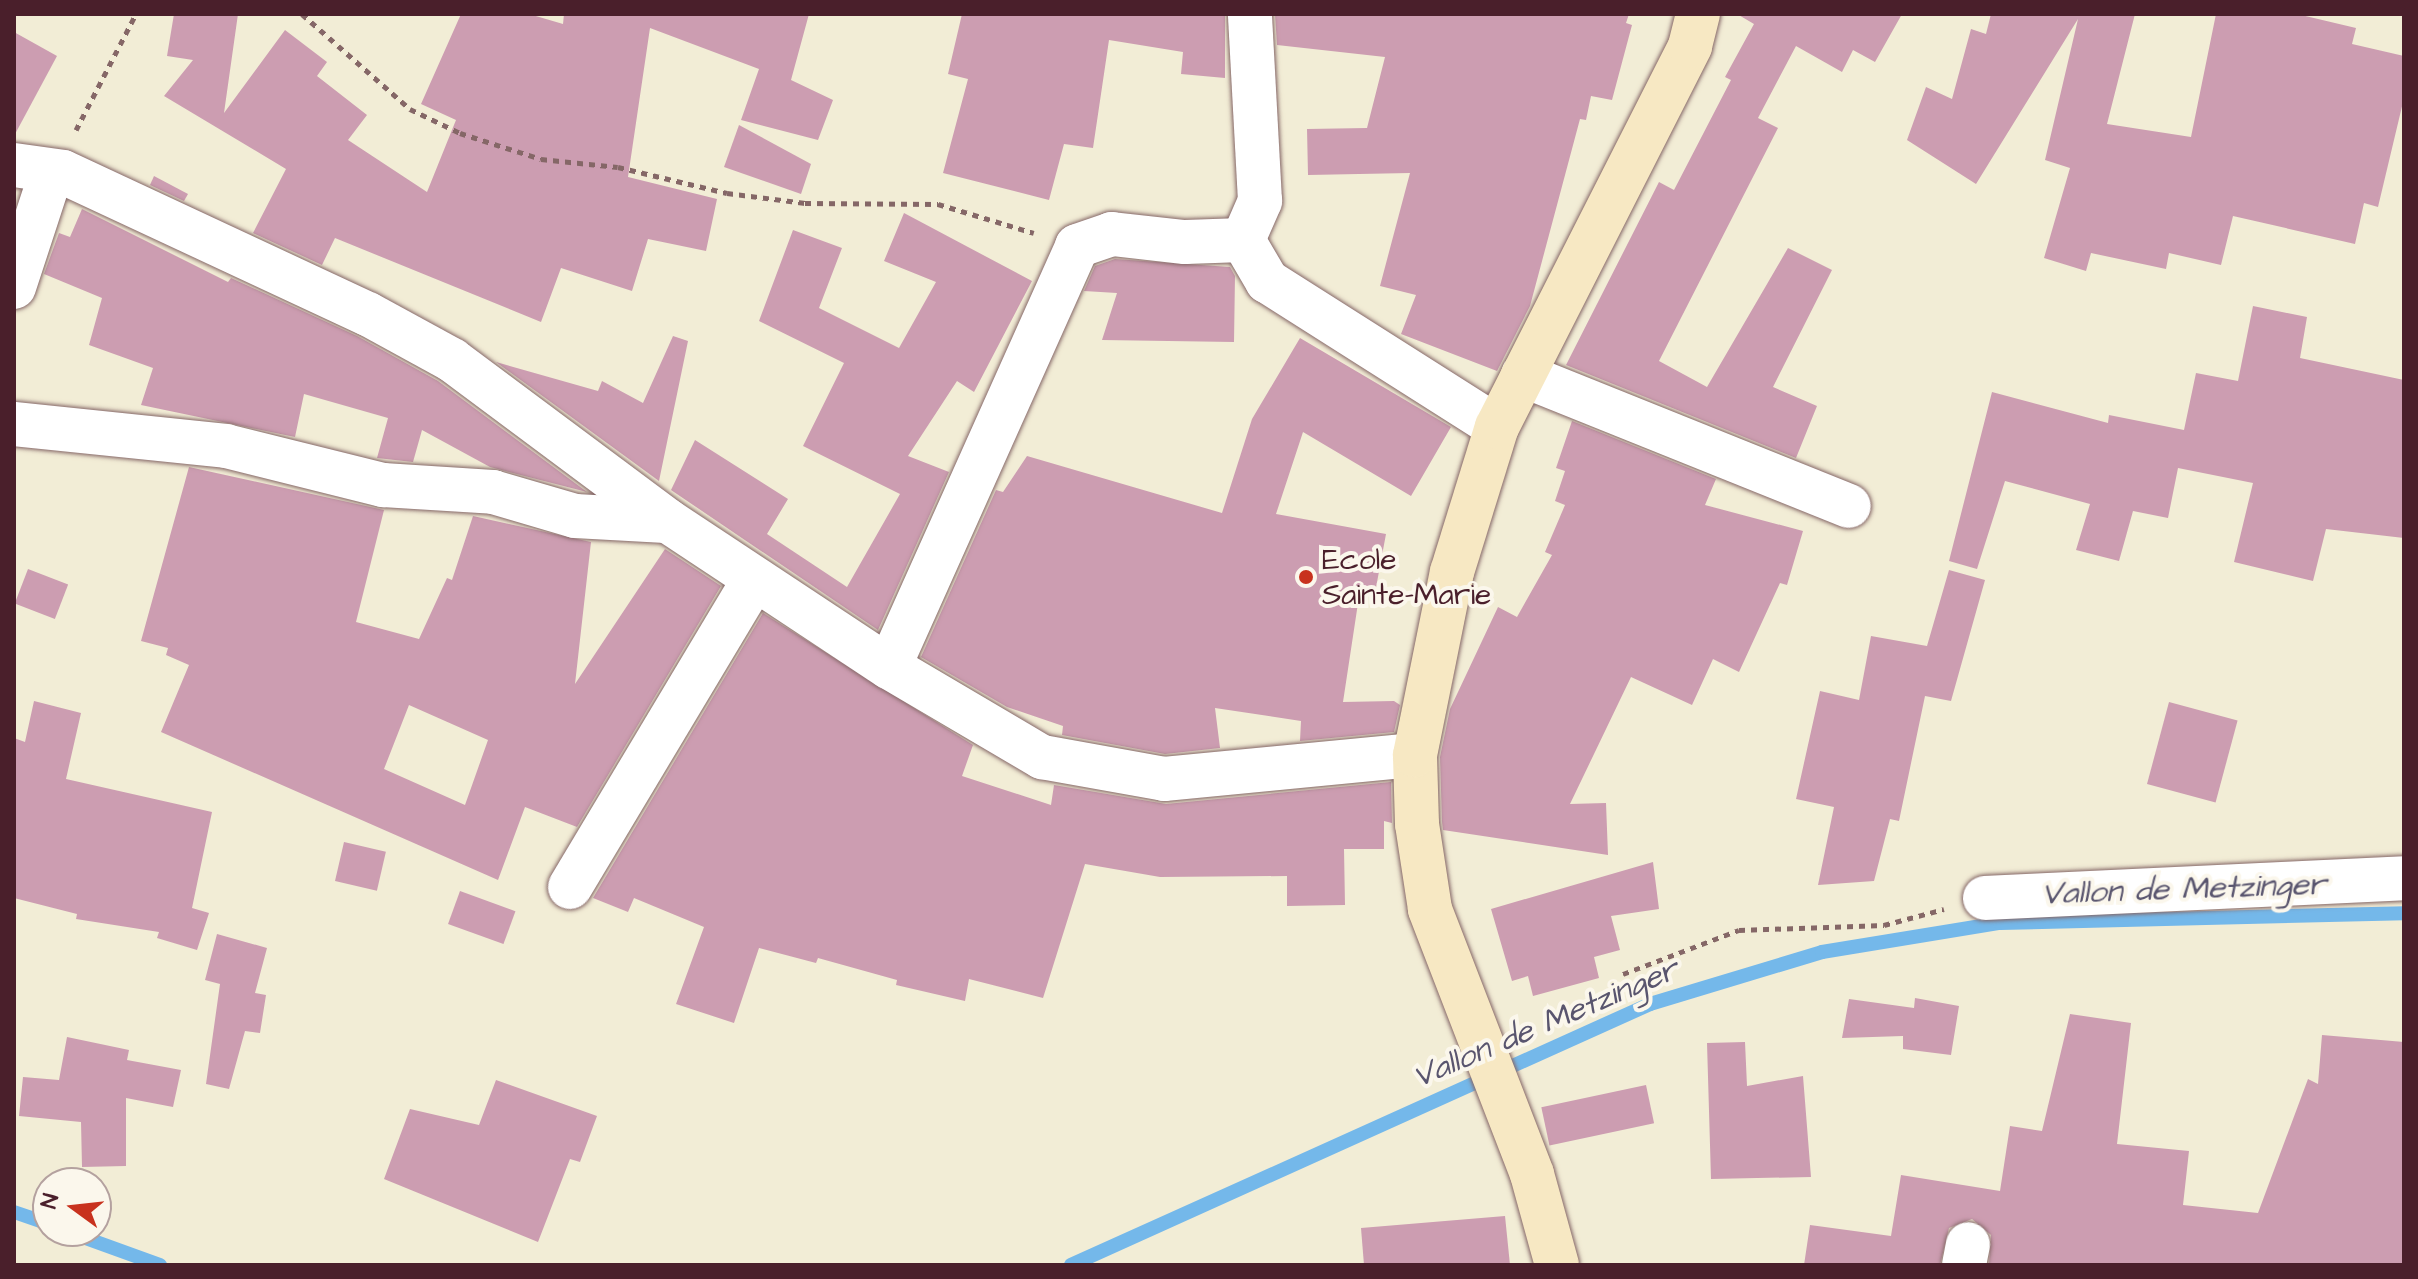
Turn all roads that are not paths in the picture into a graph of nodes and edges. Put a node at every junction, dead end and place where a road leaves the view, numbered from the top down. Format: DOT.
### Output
graph roads {
  1 [pos="1250,14"];
  2 [pos="1698,14"];
  3 [pos="33,168"];
  4 [pos="1243,240"];
  5 [pos="14,287"];
  6 [pos="1523,375"];
  7 [pos="14,424"];
  8 [pos="1497,427"];
  9 [pos="1849,506"];
  10 [pos="668,521"];
  11 [pos="754,579"];
  12 [pos="889,667"];
  13 [pos="1415,755"];
  14 [pos="2404,878"];
  15 [pos="570,887"];
  16 [pos="1985,898"];
  17 [pos="1557,1265"];
  1 -- 4 [label="street"];
  2 -- 6 [label="street"];
  3 -- 5 [label="street"];
  3 -- 10 [label="street"];
  4 -- 8 [label="street"];
  4 -- 12 [label="street"];
  6 -- 8 [label="street"];
  6 -- 9 [label="street"];
  7 -- 10 [label="street"];
  8 -- 13 [label="street"];
  10 -- 11 [label="street"];
  11 -- 12 [label="street"];
  11 -- 15 [label="street"];
  12 -- 13 [label="street"];
  13 -- 17 [label="street"];
  14 -- 16 [label="street"];
}
